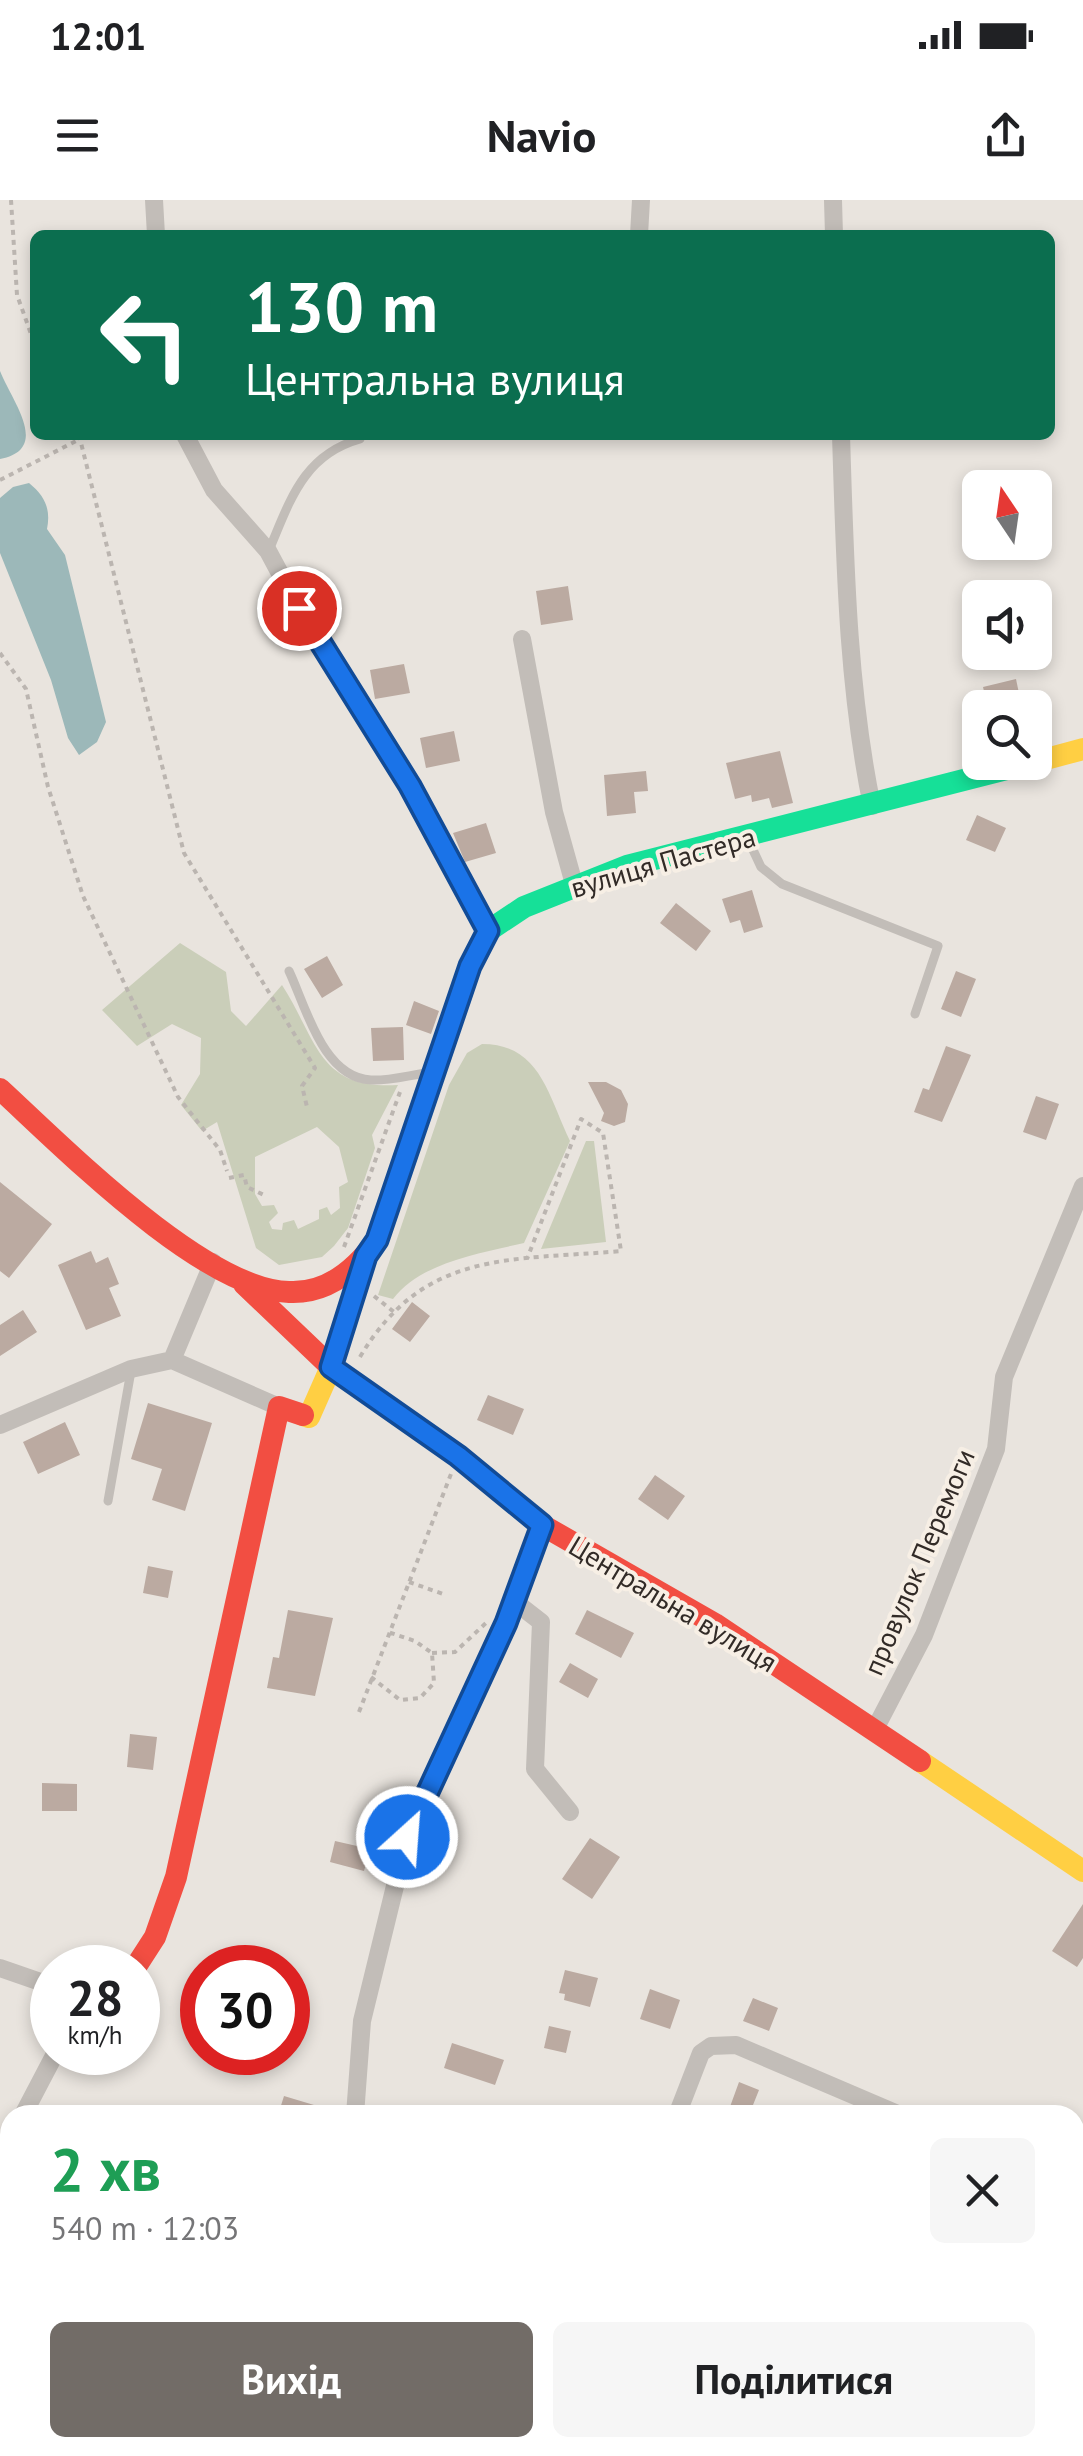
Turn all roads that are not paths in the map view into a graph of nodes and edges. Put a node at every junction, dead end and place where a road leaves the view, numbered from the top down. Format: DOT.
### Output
graph roads {
  1 [pos="154,200"];
  2 [pos="641,200"];
  3 [pos="832,200"];
  4 [pos="156,230"];
  5 [pos="639,230"];
  6 [pos="834,230"];
  7 [pos="189,440"];
  8 [pos="357,440"];
  9 [pos="841,440"];
  10 [pos="268,551"];
  11 [pos="522,639"];
  12 [pos="1083,750"];
  13 [pos="1052,758"];
  14 [pos="968,780"];
  15 [pos="872,806"];
  16 [pos="747,837"];
  17 [pos="574,884"];
  18 [pos="488,931"];
  19 [pos="289,971"];
  20 [pos="915,1014"];
  21 [pos="436,1072"];
  22 [pos="0,1089"];
  23 [pos="1083,1186"];
  24 [pos="366,1256"];
  25 [pos="213,1262"];
  26 [pos="234,1275"];
  27 [pos="172,1360"];
  28 [pos="331,1367"];
  29 [pos="131,1369"];
  30 [pos="279,1408"];
  31 [pos="0,1425"];
  32 [pos="108,1501"];
  33 [pos="542,1525"];
  34 [pos="514,1601"];
  35 [pos="874,1731"];
  36 [pos="570,1812"];
  37 [pos="1083,1871"];
  38 [pos="150,1945"];
  39 [pos="0,1968"];
  40 [pos="30,1978"];
  41 [pos="44,2075"];
  42 [pos="27,2105"];
  43 [pos="356,2105"];
  44 [pos="680,2105"];
  45 [pos="877,2105"];
  1 -- 4 [label="street"];
  2 -- 5 [label="street"];
  3 -- 6 [label="street"];
  7 -- 10 [label="street"];
  8 -- 10 [label="lane"];
  9 -- 15 [label="street"];
  10 -- 18 [label="street"];
  11 -- 17 [label="street"];
  12 -- 13 [label="street, вулиця Пастера"];
  14 -- 15 [label="street, вулиця Пастера"];
  15 -- 16 [label="street, вулиця Пастера"];
  16 -- 17 [label="street, вулиця Пастера"];
  16 -- 20 [label="lane"];
  17 -- 18 [label="street, вулиця Пастера"];
  18 -- 21 [label="street"];
  19 -- 21 [label="lane"];
  21 -- 24 [label="street"];
  22 -- 25 [label="street"];
  23 -- 35 [label="street, провулок Перемоги"];
  24 -- 26 [label="street"];
  24 -- 28 [label="street"];
  25 -- 26 [label="street"];
  25 -- 27 [label="street"];
  26 -- 28 [label="street, Центральна вулиця"];
  27 -- 29 [label="street"];
  27 -- 30 [label="street"];
  28 -- 30 [label="street"];
  28 -- 33 [label="street, Центральна вулиця"];
  29 -- 31 [label="street"];
  29 -- 32 [label="lane"];
  30 -- 38 [label="street"];
  33 -- 34 [label="street"];
  33 -- 35 [label="street, Центральна вулиця"];
  34 -- 36 [label="street"];
  34 -- 43 [label="street"];
  35 -- 37 [label="street, Центральна вулиця"];
  39 -- 40 [label="street"];
  41 -- 42 [label="street"];
  44 -- 45 [label="street"];
}
